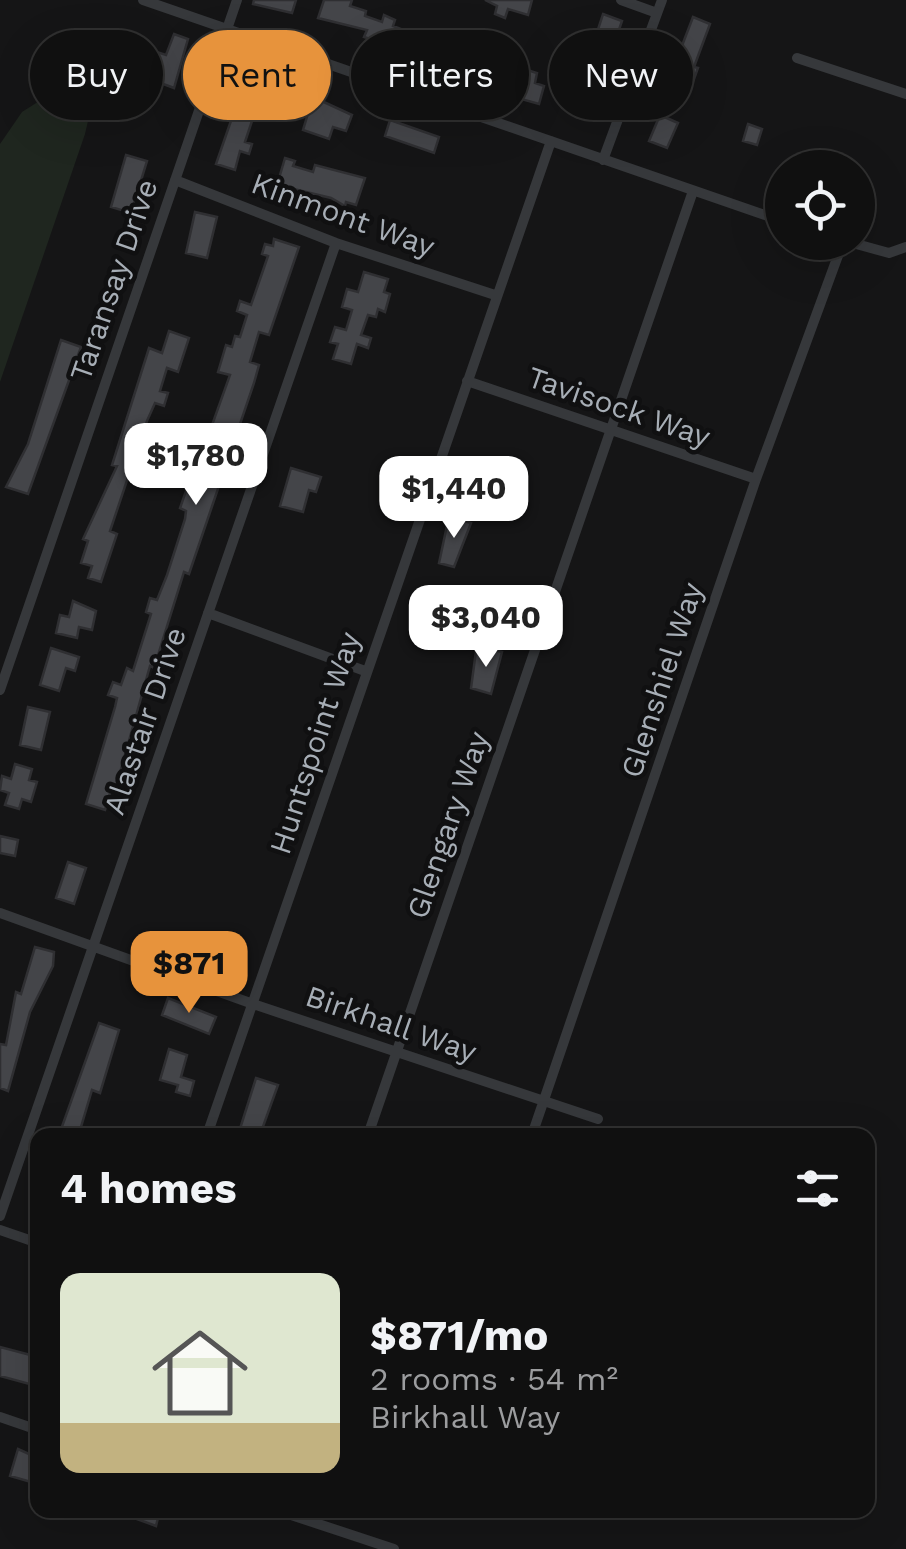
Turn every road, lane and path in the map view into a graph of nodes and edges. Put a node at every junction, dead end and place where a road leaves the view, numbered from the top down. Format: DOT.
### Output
graph roads {
  1 [pos="143,0"];
  2 [pos="238,0"];
  3 [pos="621,0"];
  4 [pos="662,0"];
  5 [pos="657,13"];
  6 [pos="228,28"];
  7 [pos="797,58"];
  8 [pos="906,94"];
  9 [pos="551,141"];
  10 [pos="603,160"];
  11 [pos="175,180"];
  12 [pos="694,191"];
  13 [pos="765,215"];
  14 [pos="336,243"];
  15 [pos="906,247"];
  16 [pos="875,249"];
  17 [pos="839,260"];
  18 [pos="495,295"];
  19 [pos="467,381"];
  20 [pos="610,431"];
  21 [pos="756,479"];
  22 [pos="208,612"];
  23 [pos="364,671"];
  24 [pos="0,690"];
  25 [pos="0,913"];
  26 [pos="95,946"];
  27 [pos="253,1004"];
  28 [pos="396,1052"];
  29 [pos="544,1102"];
  30 [pos="598,1119"];
  31 [pos="31,1128"];
  32 [pos="210,1128"];
  33 [pos="370,1128"];
  34 [pos="535,1128"];
  35 [pos="30,1131"];
  36 [pos="0,1216"];
  37 [pos="0,1230"];
  38 [pos="30,1240"];
  39 [pos="0,1417"];
  40 [pos="30,1427"];
  41 [pos="300,1518"];
  42 [pos="394,1549"];
  1 -- 6 [label="street"];
  2 -- 6 [label="street, Taransay Drive"];
  3 -- 5 [label="street"];
  4 -- 5 [label="street"];
  5 -- 10 [label="street"];
  6 -- 9 [label="street"];
  6 -- 11 [label="street, Taransay Drive"];
  7 -- 8 [label="street"];
  9 -- 10 [label="street"];
  9 -- 18 [label="street, Huntspoint Way"];
  10 -- 12 [label="street"];
  11 -- 14 [label="street, Kinmont Way"];
  11 -- 24 [label="street, Taransay Drive"];
  12 -- 13 [label="street"];
  12 -- 20 [label="street, Glengary Way"];
  14 -- 18 [label="street, Kinmont Way"];
  14 -- 22 [label="street, Alastair Drive"];
  15 -- 16 [label="street"];
  17 -- 21 [label="street, Glenshiel Way"];
  18 -- 19 [label="street, Huntspoint Way"];
  19 -- 20 [label="street, Tavisock Way"];
  19 -- 23 [label="street, Huntspoint Way"];
  20 -- 21 [label="street, Tavisock Way"];
  20 -- 28 [label="street, Glengary Way"];
  21 -- 29 [label="street, Glenshiel Way"];
  22 -- 23 [label="street"];
  22 -- 26 [label="street, Alastair Drive"];
  23 -- 27 [label="street, Huntspoint Way"];
  25 -- 26 [label="street, Birkhall Way"];
  26 -- 27 [label="street, Birkhall Way"];
  26 -- 31 [label="street, Alastair Drive"];
  27 -- 28 [label="street, Birkhall Way"];
  27 -- 32 [label="street, Huntspoint Way"];
  28 -- 29 [label="street, Birkhall Way"];
  28 -- 33 [label="street, Glengary Way"];
  29 -- 30 [label="street, Birkhall Way"];
  29 -- 34 [label="street, Glenshiel Way"];
  35 -- 36 [label="street, Alastair Drive"];
  37 -- 38 [label="street"];
  39 -- 40 [label="street"];
  41 -- 42 [label="street"];
}
